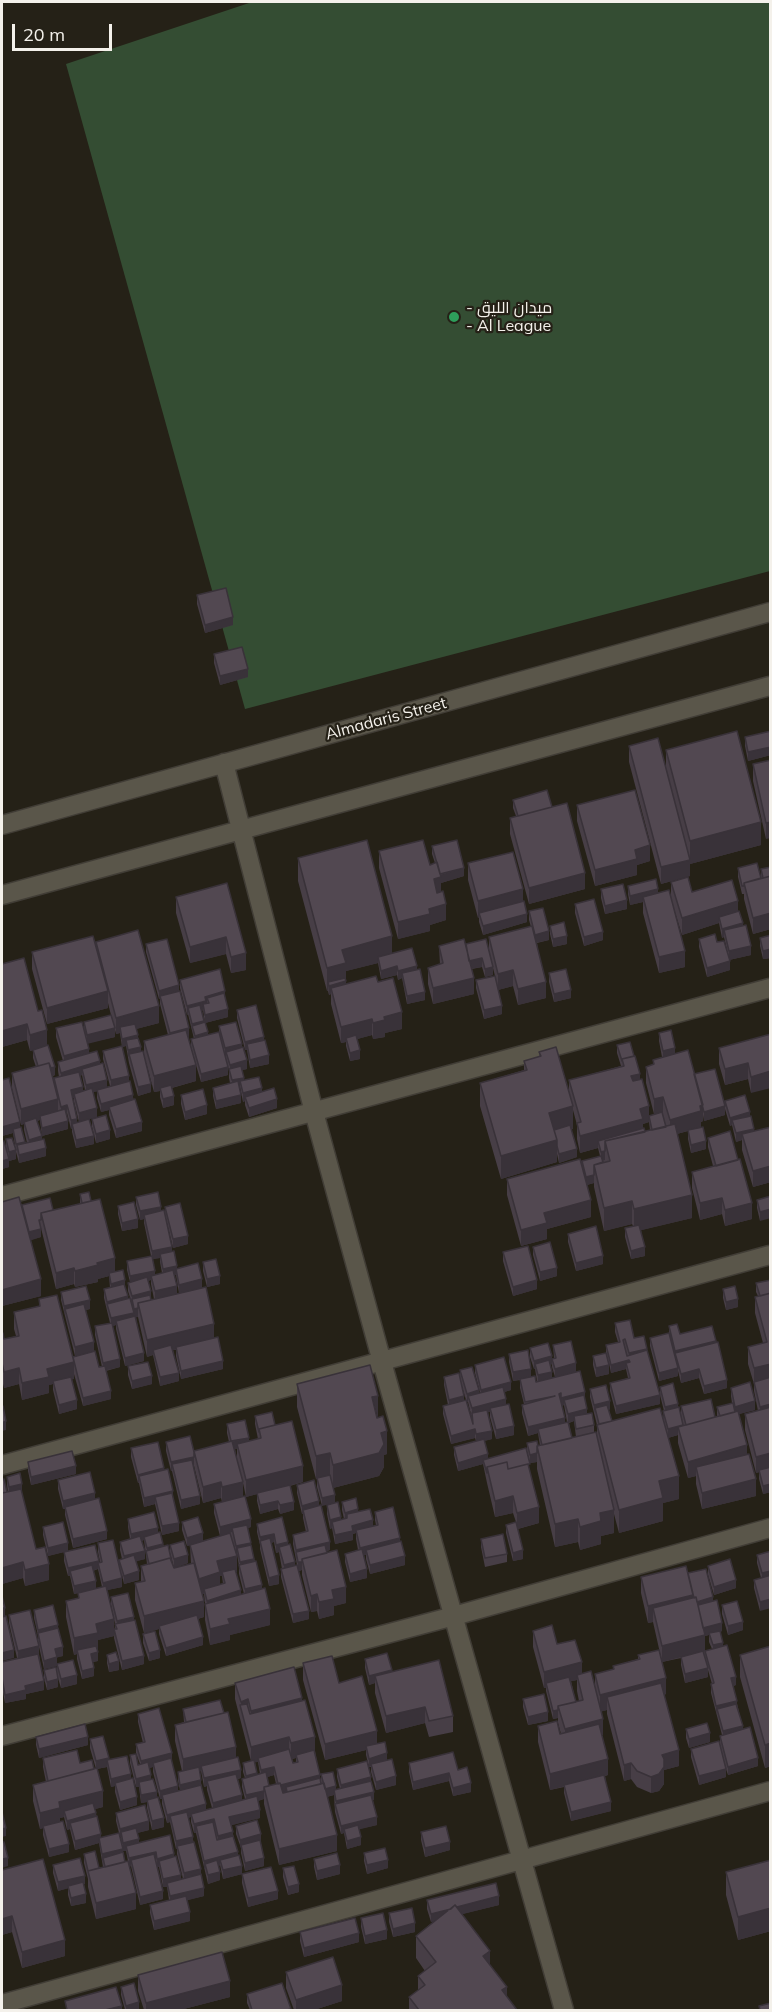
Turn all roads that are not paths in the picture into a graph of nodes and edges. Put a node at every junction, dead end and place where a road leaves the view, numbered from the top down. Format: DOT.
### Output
graph roads {
  1 [pos="771,612"];
  2 [pos="771,686"];
  3 [pos="224,763"];
  4 [pos="2,825"];
  5 [pos="239,829"];
  6 [pos="2,895"];
  7 [pos="771,988"];
  8 [pos="314,1112"];
  9 [pos="2,1196"];
  10 [pos="771,1256"];
  11 [pos="382,1362"];
  12 [pos="2,1465"];
  13 [pos="771,1528"];
  14 [pos="454,1616"];
  15 [pos="2,1736"];
  16 [pos="771,1791"];
  17 [pos="520,1859"];
  18 [pos="2,2004"];
  19 [pos="564,2010"];
  1 -- 3 [label="street, Almadaris Street"];
  2 -- 5 [label="street"];
  3 -- 4 [label="street, Almadaris Street"];
  3 -- 5 [label="street"];
  5 -- 6 [label="street"];
  5 -- 8 [label="street"];
  7 -- 8 [label="street"];
  8 -- 9 [label="street"];
  8 -- 11 [label="street"];
  10 -- 11 [label="street"];
  11 -- 12 [label="street"];
  11 -- 14 [label="street"];
  13 -- 14 [label="street"];
  14 -- 15 [label="street"];
  14 -- 17 [label="street"];
  16 -- 17 [label="street"];
  17 -- 18 [label="street"];
  17 -- 19 [label="street"];
}
